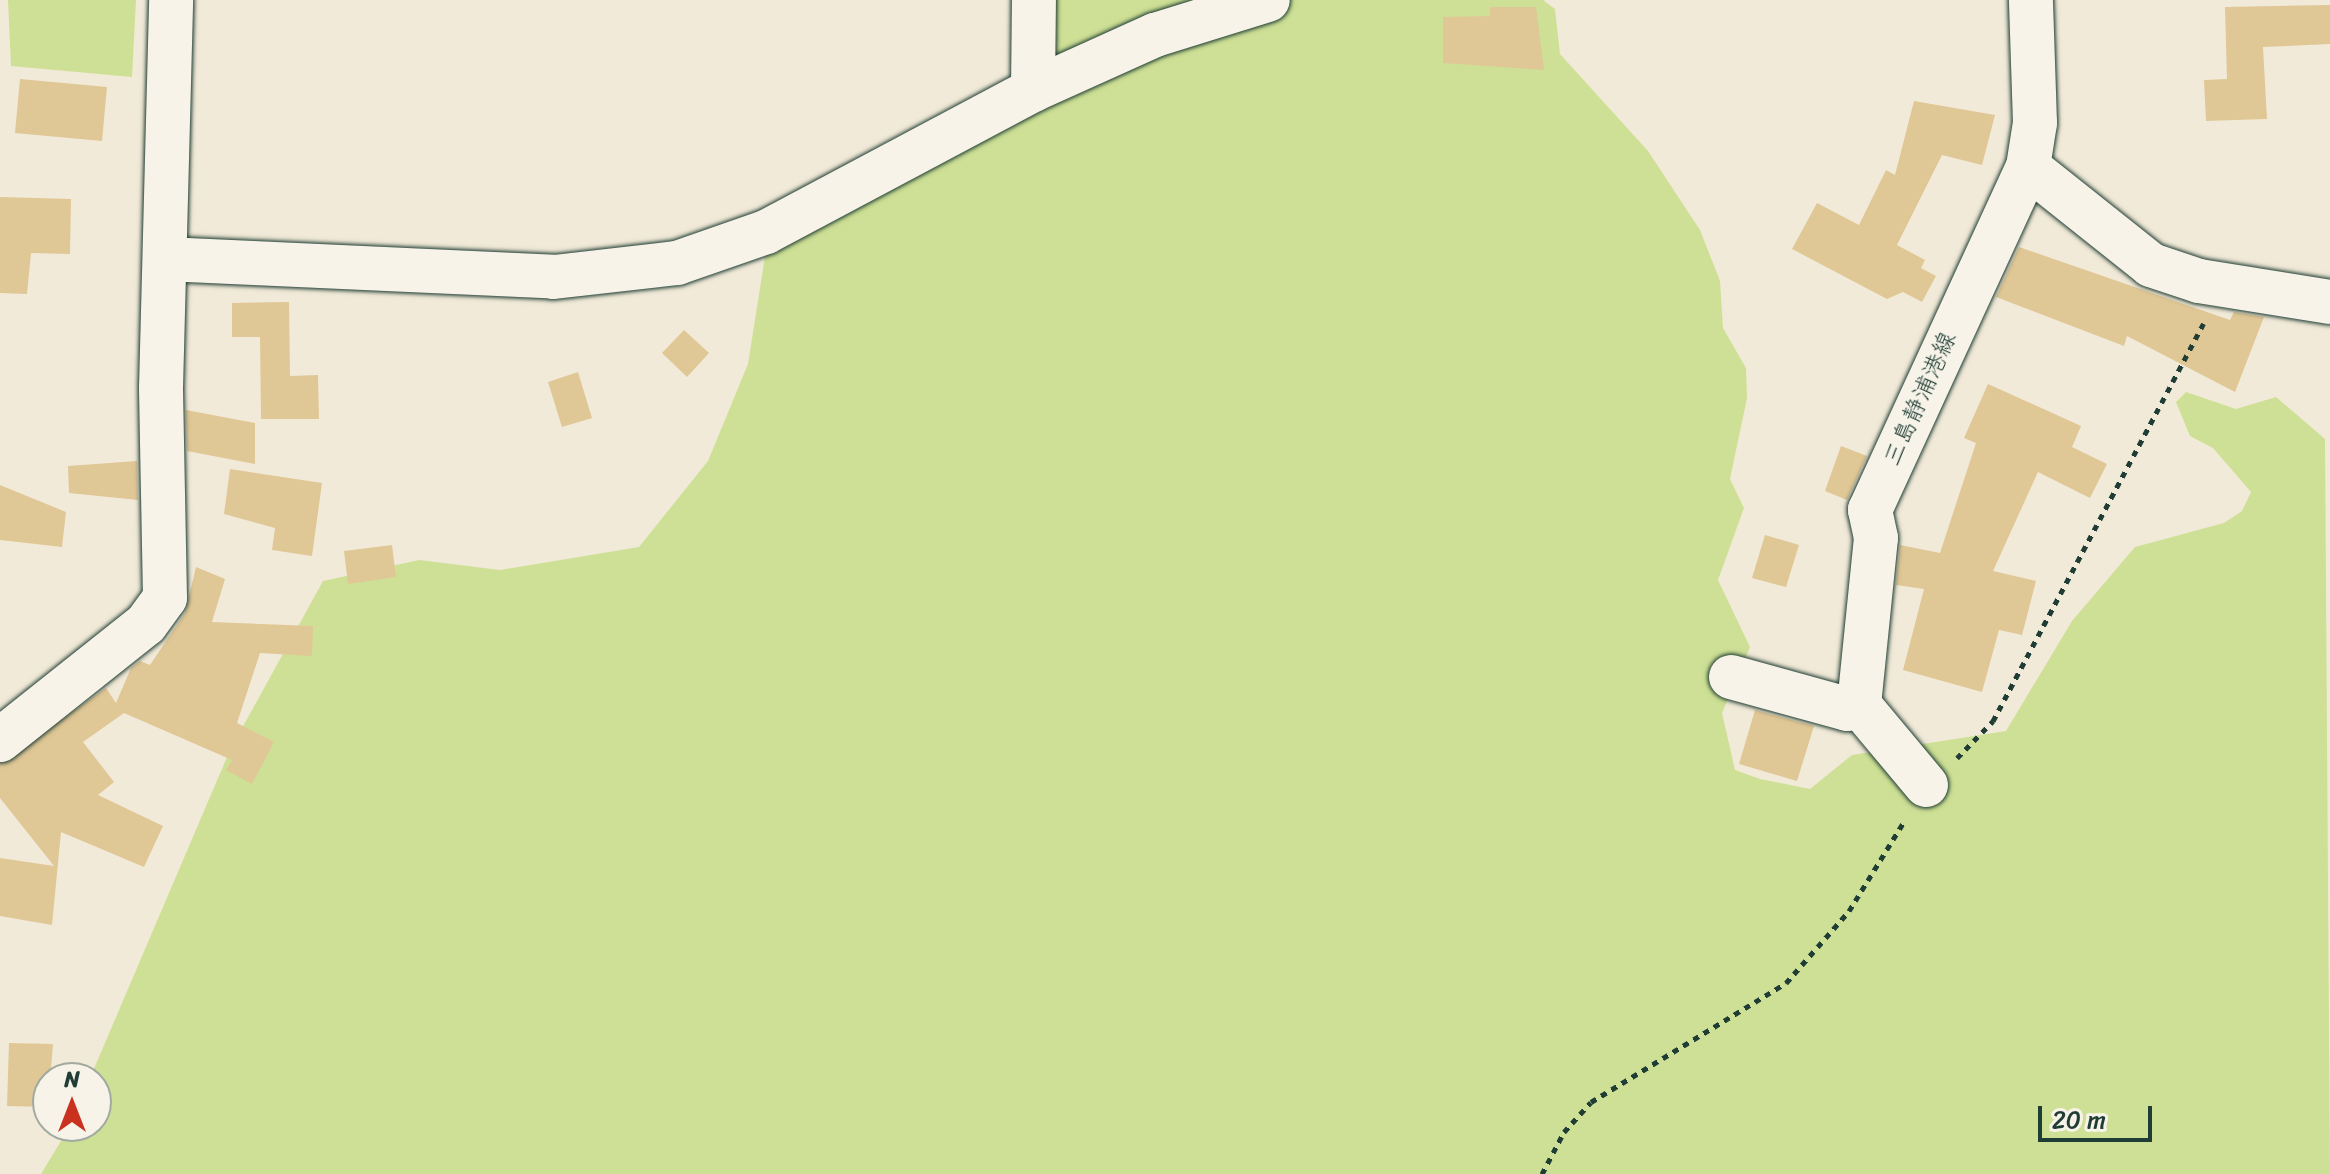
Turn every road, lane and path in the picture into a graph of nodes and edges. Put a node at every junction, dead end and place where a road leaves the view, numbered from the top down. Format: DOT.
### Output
graph roads {
  1 [pos="171,0"];
  2 [pos="1034,0"];
  3 [pos="1268,0"];
  4 [pos="2031,0"];
  5 [pos="1033,90"];
  6 [pos="2028,167"];
  7 [pos="165,259"];
  8 [pos="2222,284"];
  9 [pos="2330,302"];
  10 [pos="1731,677"];
  11 [pos="1859,705"];
  12 [pos="0,740"];
  13 [pos="1926,785"];
  14 [pos="1542,1174"];
  1 -- 7 [label="street"];
  2 -- 5 [label="street"];
  3 -- 5 [label="street"];
  4 -- 6 [label="street, 三島静浦港線"];
  5 -- 7 [label="street"];
  6 -- 8 [label="street"];
  6 -- 11 [label="street, 三島静浦港線"];
  7 -- 12 [label="street"];
  8 -- 9 [label="street"];
  8 -- 13 [label="path"];
  10 -- 11 [label="street"];
  11 -- 13 [label="street"];
  13 -- 14 [label="path"];
}
